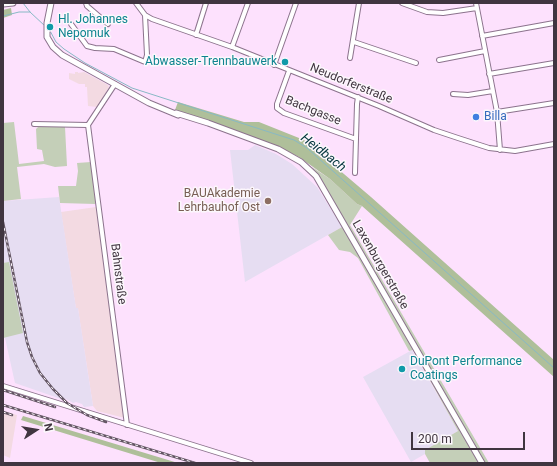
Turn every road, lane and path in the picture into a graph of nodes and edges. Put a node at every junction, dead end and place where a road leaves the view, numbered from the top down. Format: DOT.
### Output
graph roads {
  1 [pos="13,3"];
  2 [pos="86,3"];
  3 [pos="136,3"];
  4 [pos="206,3"];
  5 [pos="248,3"];
  6 [pos="296,3"];
  7 [pos="359,3"];
  8 [pos="402,3"];
  9 [pos="3,4"];
  10 [pos="49,4"];
  11 [pos="477,5"];
  12 [pos="145,15"];
  13 [pos="554,23"];
  14 [pos="71,24"];
  15 [pos="108,24"];
  16 [pos="196,35"];
  17 [pos="482,36"];
  18 [pos="354,42"];
  19 [pos="232,48"];
  20 [pos="485,51"];
  21 [pos="350,58"];
  22 [pos="439,60"];
  23 [pos="416,63"];
  24 [pos="554,63"];
  25 [pos="274,64"];
  26 [pos="289,71"];
  27 [pos="489,74"];
  28 [pos="115,84"];
  29 [pos="493,91"];
  30 [pos="453,94"];
  31 [pos="358,98"];
  32 [pos="554,103"];
  33 [pos="497,112"];
  34 [pos="34,124"];
  35 [pos="88,125"];
  36 [pos="356,139"];
  37 [pos="554,144"];
  38 [pos="500,150"];
  39 [pos="355,173"];
  40 [pos="3,386"];
  41 [pos="127,425"];
  42 [pos="251,463"];
  43 [pos="482,463"];
  1 -- 9 [label="street"];
  2 -- 15 [label="street"];
  3 -- 12 [label="street"];
  4 -- 16 [label="street"];
  5 -- 19 [label="street"];
  6 -- 25 [label="street"];
  7 -- 18 [label="street"];
  8 -- 11 [label="street"];
  10 -- 28 [label="street, Laxenburgerstraße"];
  11 -- 17 [label="street"];
  12 -- 14 [label="street"];
  12 -- 16 [label="street, Neudorferstraße"];
  13 -- 17 [label="street"];
  16 -- 19 [label="street, Neudorferstraße"];
  17 -- 20 [label="street"];
  18 -- 21 [label="street"];
  18 -- 23 [label="street"];
  19 -- 25 [label="street, Neudorferstraße"];
  20 -- 22 [label="street"];
  20 -- 27 [label="street"];
  24 -- 27 [label="street"];
  25 -- 26 [label="street, Neudorferstraße"];
  26 -- 31 [label="street, Neudorferstraße"];
  26 -- 36 [label="street, Bachgasse"];
  27 -- 29 [label="street"];
  28 -- 35 [label="street"];
  28 -- 43 [label="street, Laxenburgerstraße"];
  29 -- 30 [label="street"];
  29 -- 33 [label="street"];
  31 -- 36 [label="street, Bachgasse"];
  31 -- 38 [label="street, Neudorferstraße"];
  32 -- 33 [label="street"];
  33 -- 38 [label="street"];
  34 -- 35 [label="street"];
  35 -- 41 [label="street, Bahnstraße"];
  36 -- 39 [label="street, Bachgasse"];
  37 -- 38 [label="street, Neudorferstraße"];
  40 -- 41 [label="street"];
  41 -- 42 [label="street"];
}
